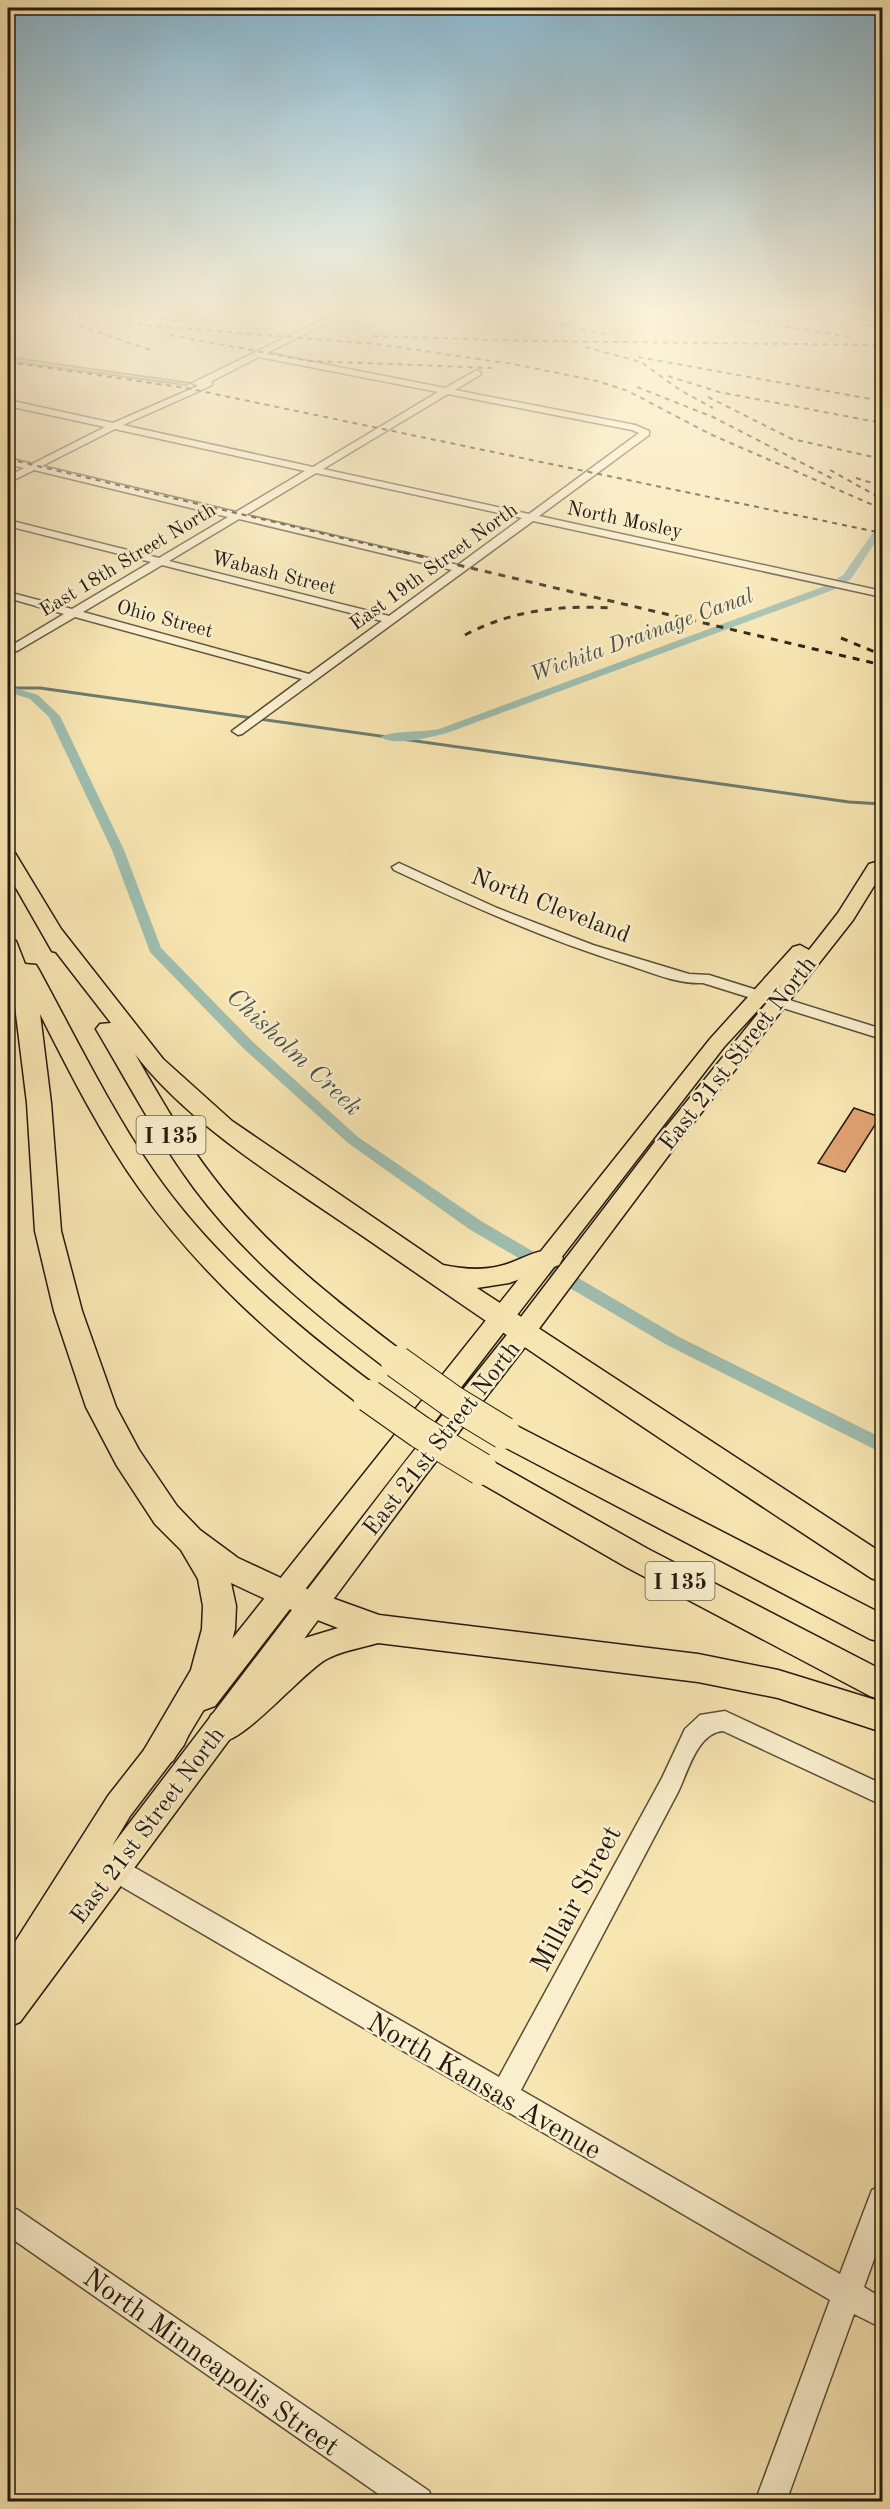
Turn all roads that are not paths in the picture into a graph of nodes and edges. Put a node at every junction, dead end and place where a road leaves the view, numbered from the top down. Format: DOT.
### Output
graph roads {
  1 [pos="104,431"];
  2 [pos="138,431"];
  3 [pos="380,431"];
  4 [pos="644,431"];
  5 [pos="8,461"];
  6 [pos="33,467"];
  7 [pos="315,469"];
  8 [pos="8,480"];
  9 [pos="236,516"];
  10 [pos="533,518"];
  11 [pos="8,523"];
  12 [pos="159,561"];
  13 [pos="462,569"];
  14 [pos="882,594"];
  15 [pos="8,595"];
  16 [pos="72,613"];
  17 [pos="392,620"];
  18 [pos="13,649"];
  19 [pos="312,678"];
  20 [pos="238,731"];
  21 [pos="8,857"];
  22 [pos="879,864"];
  23 [pos="399,867"];
  24 [pos="8,932"];
  25 [pos="52,932"];
  26 [pos="8,946"];
  27 [pos="765,1003"];
  28 [pos="882,1034"];
  29 [pos="882,1047"];
  30 [pos="555,1250"];
  31 [pos="432,1271"];
  32 [pos="536,1294"];
  33 [pos="512,1325"];
  34 [pos="189,1539"];
  35 [pos="882,1569"];
  36 [pos="299,1600"];
  37 [pos="378,1629"];
  38 [pos="882,1629"];
  39 [pos="882,1686"];
  40 [pos="882,1717"];
  41 [pos="222,1726"];
  42 [pos="161,1750"];
  43 [pos="882,1795"];
  44 [pos="102,1861"];
  45 [pos="8,1983"];
  46 [pos="8,2010"];
  47 [pos="504,2095"];
  48 [pos="882,2200"];
  49 [pos="8,2220"];
  50 [pos="848,2294"];
  51 [pos="882,2314"];
  52 [pos="418,2502"];
  53 [pos="770,2502"];
  1 -- 6 [label="street"];
  2 -- 7 [label="street, North Mosley"];
  3 -- 7 [label="street, East 18th Street North"];
  4 -- 10 [label="street, East 19th Street North"];
  5 -- 6 [label="street"];
  6 -- 8 [label="street"];
  6 -- 9 [label="street"];
  7 -- 9 [label="street, East 18th Street North"];
  7 -- 10 [label="street, North Mosley"];
  9 -- 12 [label="street, East 18th Street North"];
  9 -- 13 [label="street"];
  10 -- 13 [label="street, East 19th Street North"];
  10 -- 14 [label="street, North Mosley"];
  11 -- 12 [label="street, Wabash Street"];
  12 -- 16 [label="street, East 18th Street North"];
  12 -- 17 [label="street, Wabash Street"];
  13 -- 17 [label="street, East 19th Street North"];
  15 -- 16 [label="street, Ohio Street"];
  16 -- 18 [label="street, East 18th Street North"];
  16 -- 19 [label="street, Ohio Street"];
  17 -- 19 [label="street, East 19th Street North"];
  19 -- 20 [label="street, East 19th Street North"];
  21 -- 25 [label="highway, I 135"];
  22 -- 27 [label="main road, East 21st Street North"];
  23 -- 27 [label="street, North Cleveland"];
  24 -- 39 [label="highway, I 135, bridge"];
  25 -- 31 [label="highway"];
  25 -- 38 [label="highway, I 135, bridge"];
  26 -- 34 [label="highway"];
  27 -- 28 [label="street, North Cleveland"];
  27 -- 29 [label="street, North Cleveland"];
  27 -- 30 [label="main road, East 21st Street North"];
  27 -- 32 [label="main road, East 21st Street North"];
  30 -- 31 [label="highway"];
  30 -- 32 [label="main road, East 21st Street North"];
  31 -- 33 [label="highway"];
  32 -- 33 [label="main road, East 21st Street North"];
  33 -- 35 [label="highway"];
  33 -- 36 [label="main road, East 21st Street North"];
  34 -- 36 [label="highway"];
  34 -- 42 [label="highway"];
  36 -- 37 [label="highway"];
  36 -- 41 [label="main road, East 21st Street North"];
  36 -- 42 [label="main road, East 21st Street North"];
  37 -- 40 [label="highway"];
  37 -- 41 [label="highway"];
  41 -- 44 [label="main road, East 21st Street North"];
  42 -- 44 [label="main road, East 21st Street North"];
  43 -- 47 [label="street, Millair Street"];
  44 -- 45 [label="main road, East 21st Street North"];
  44 -- 46 [label="main road, East 21st Street North"];
  44 -- 47 [label="street, North Kansas Avenue"];
  47 -- 50 [label="street, North Kansas Avenue"];
  48 -- 50 [label="street"];
  49 -- 52 [label="street, North Minneapolis Street"];
  50 -- 51 [label="street, North Kansas Avenue"];
  50 -- 53 [label="street"];
}
